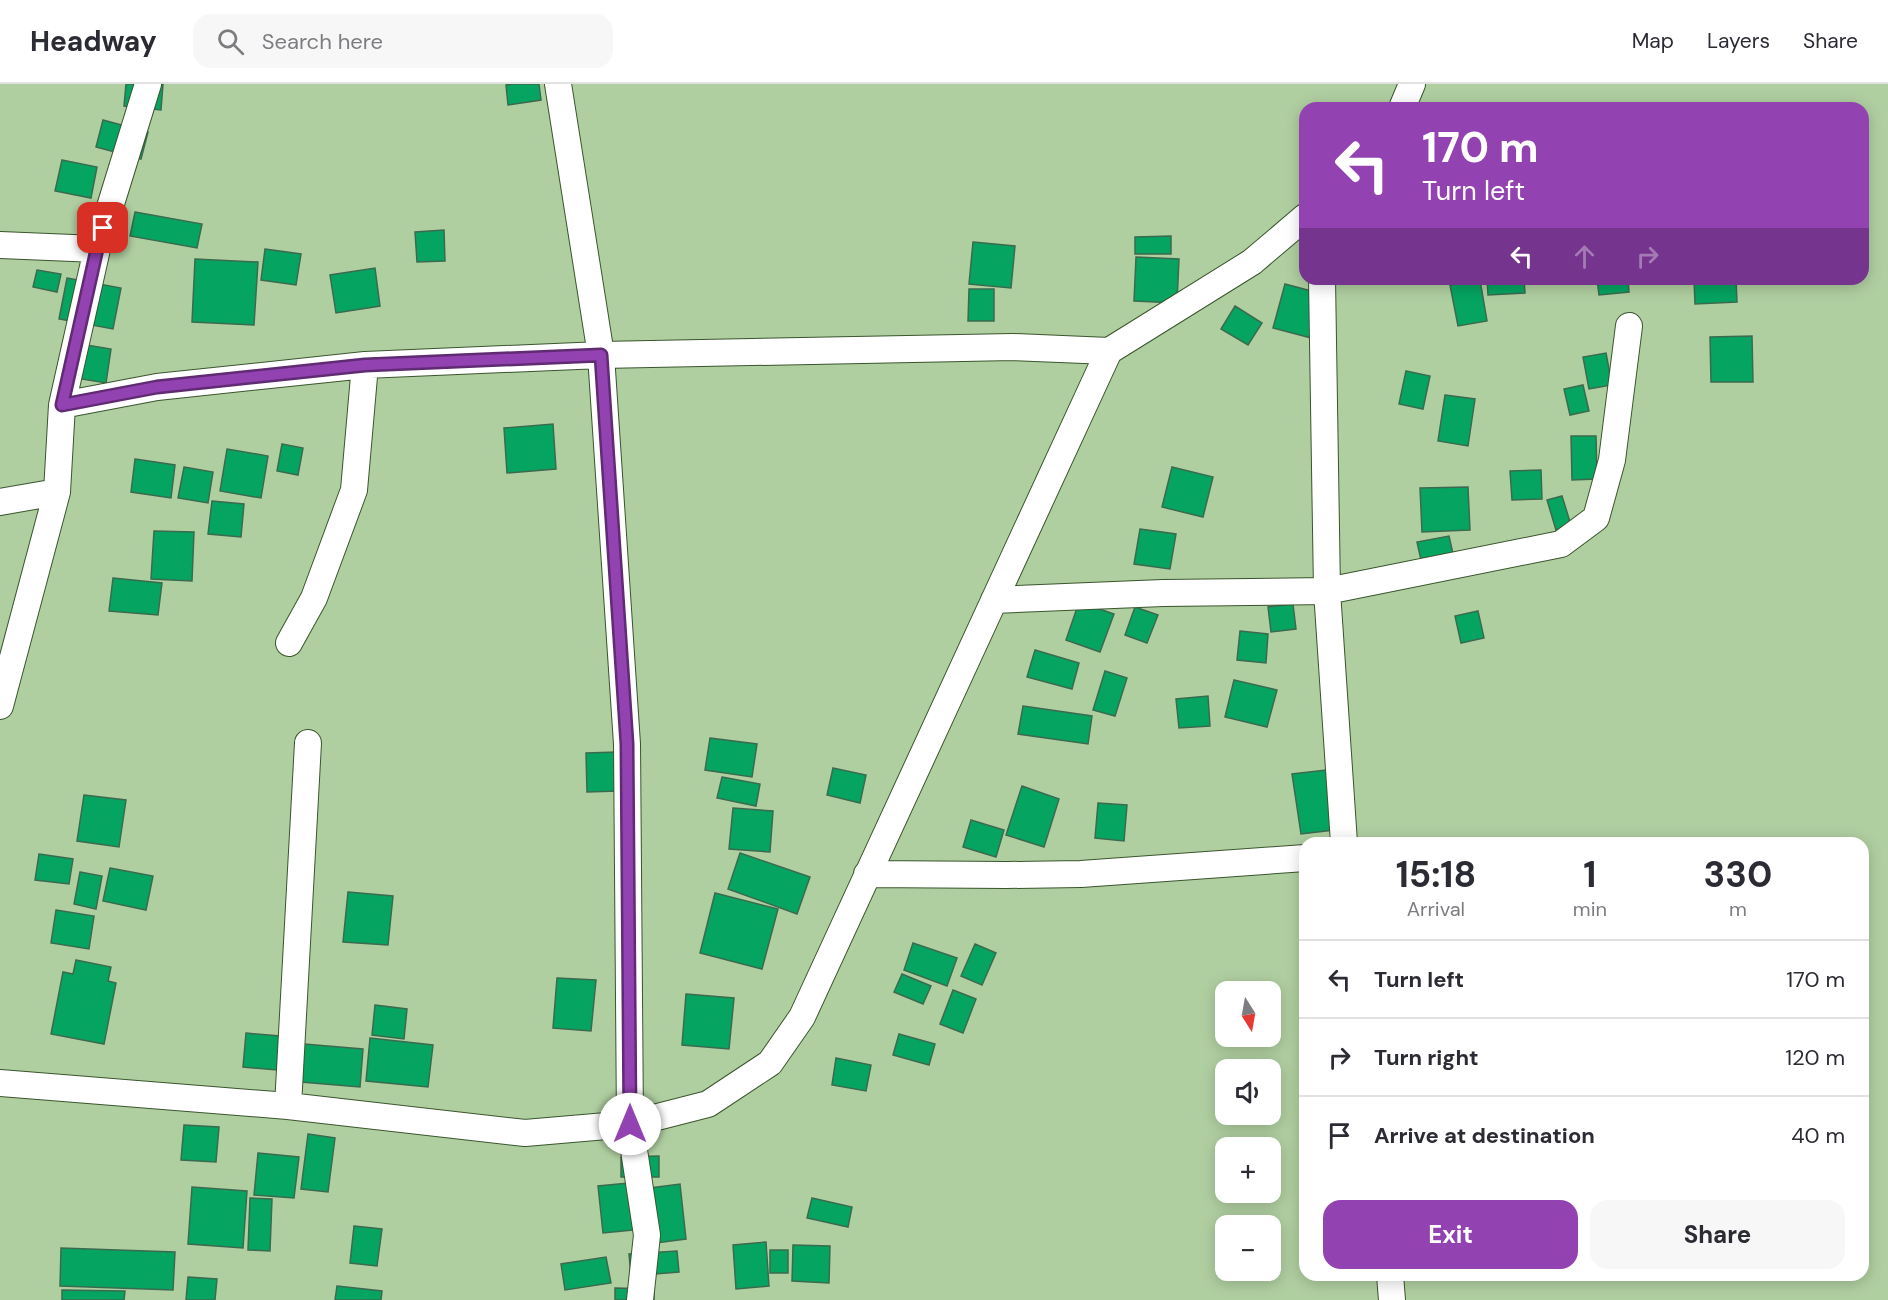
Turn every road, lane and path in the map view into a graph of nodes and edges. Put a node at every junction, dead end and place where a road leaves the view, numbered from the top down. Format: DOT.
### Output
graph roads {
  1 [pos="148,84"];
  2 [pos="558,84"];
  3 [pos="1412,84"];
  4 [pos="1404,102"];
  5 [pos="1299,222"];
  6 [pos="0,245"];
  7 [pos="97,249"];
  8 [pos="1322,285"];
  9 [pos="1629,326"];
  10 [pos="1109,351"];
  11 [pos="601,355"];
  12 [pos="365,365"];
  13 [pos="62,405"];
  14 [pos="57,492"];
  15 [pos="0,502"];
  16 [pos="1327,591"];
  17 [pos="994,600"];
  18 [pos="289,642"];
  19 [pos="0,706"];
  20 [pos="308,743"];
  21 [pos="1344,837"];
  22 [pos="1299,858"];
  23 [pos="867,874"];
  24 [pos="0,1083"];
  25 [pos="288,1107"];
  26 [pos="630,1124"];
  27 [pos="1390,1281"];
  28 [pos="640,1300"];
  29 [pos="1392,1300"];
  1 -- 7 [label="street"];
  2 -- 11 [label="street"];
  3 -- 4 [label="street"];
  5 -- 10 [label="street"];
  6 -- 7 [label="street"];
  7 -- 13 [label="street"];
  8 -- 16 [label="street"];
  9 -- 16 [label="street"];
  10 -- 11 [label="street"];
  10 -- 17 [label="street"];
  11 -- 12 [label="street"];
  11 -- 26 [label="street"];
  12 -- 13 [label="street"];
  12 -- 18 [label="street"];
  13 -- 14 [label="street"];
  14 -- 15 [label="street"];
  14 -- 19 [label="street"];
  16 -- 17 [label="street"];
  16 -- 21 [label="street"];
  17 -- 23 [label="street"];
  20 -- 25 [label="street"];
  22 -- 23 [label="street"];
  23 -- 26 [label="street"];
  24 -- 25 [label="street"];
  25 -- 26 [label="street"];
  26 -- 28 [label="street"];
  27 -- 29 [label="street"];
}
